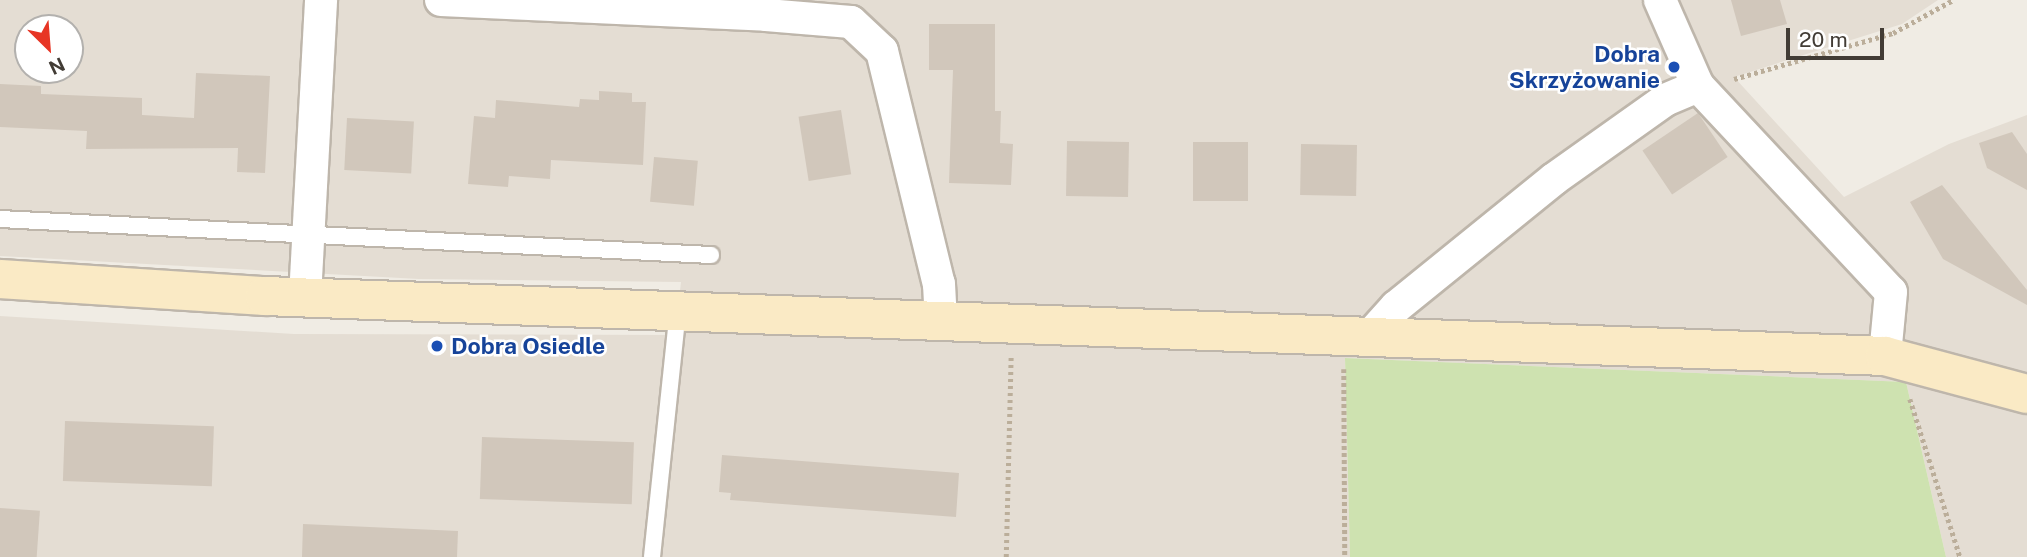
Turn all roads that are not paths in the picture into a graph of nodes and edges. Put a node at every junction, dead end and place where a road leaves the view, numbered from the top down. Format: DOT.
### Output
graph roads {
  1 [pos="321,0"];
  2 [pos="441,0"];
  3 [pos="1660,0"];
  4 [pos="765,8"];
  5 [pos="1699,86"];
  6 [pos="0,219"];
  7 [pos="309,234"];
  8 [pos="711,255"];
  9 [pos="0,279"];
  10 [pos="305,297"];
  11 [pos="678,309"];
  12 [pos="941,321"];
  13 [pos="1356,337"];
  14 [pos="1885,356"];
  15 [pos="2027,394"];
  16 [pos="652,557"];
  1 -- 7 [label="street"];
  2 -- 4 [label="street"];
  3 -- 5 [label="street"];
  4 -- 12 [label="street"];
  5 -- 13 [label="street"];
  5 -- 14 [label="street"];
  6 -- 7 [label="lane"];
  7 -- 8 [label="lane"];
  7 -- 10 [label="street"];
  9 -- 10 [label="main road"];
  10 -- 11 [label="main road"];
  11 -- 12 [label="main road"];
  11 -- 16 [label="lane"];
  12 -- 13 [label="main road"];
  13 -- 14 [label="main road"];
  14 -- 15 [label="main road"];
}
